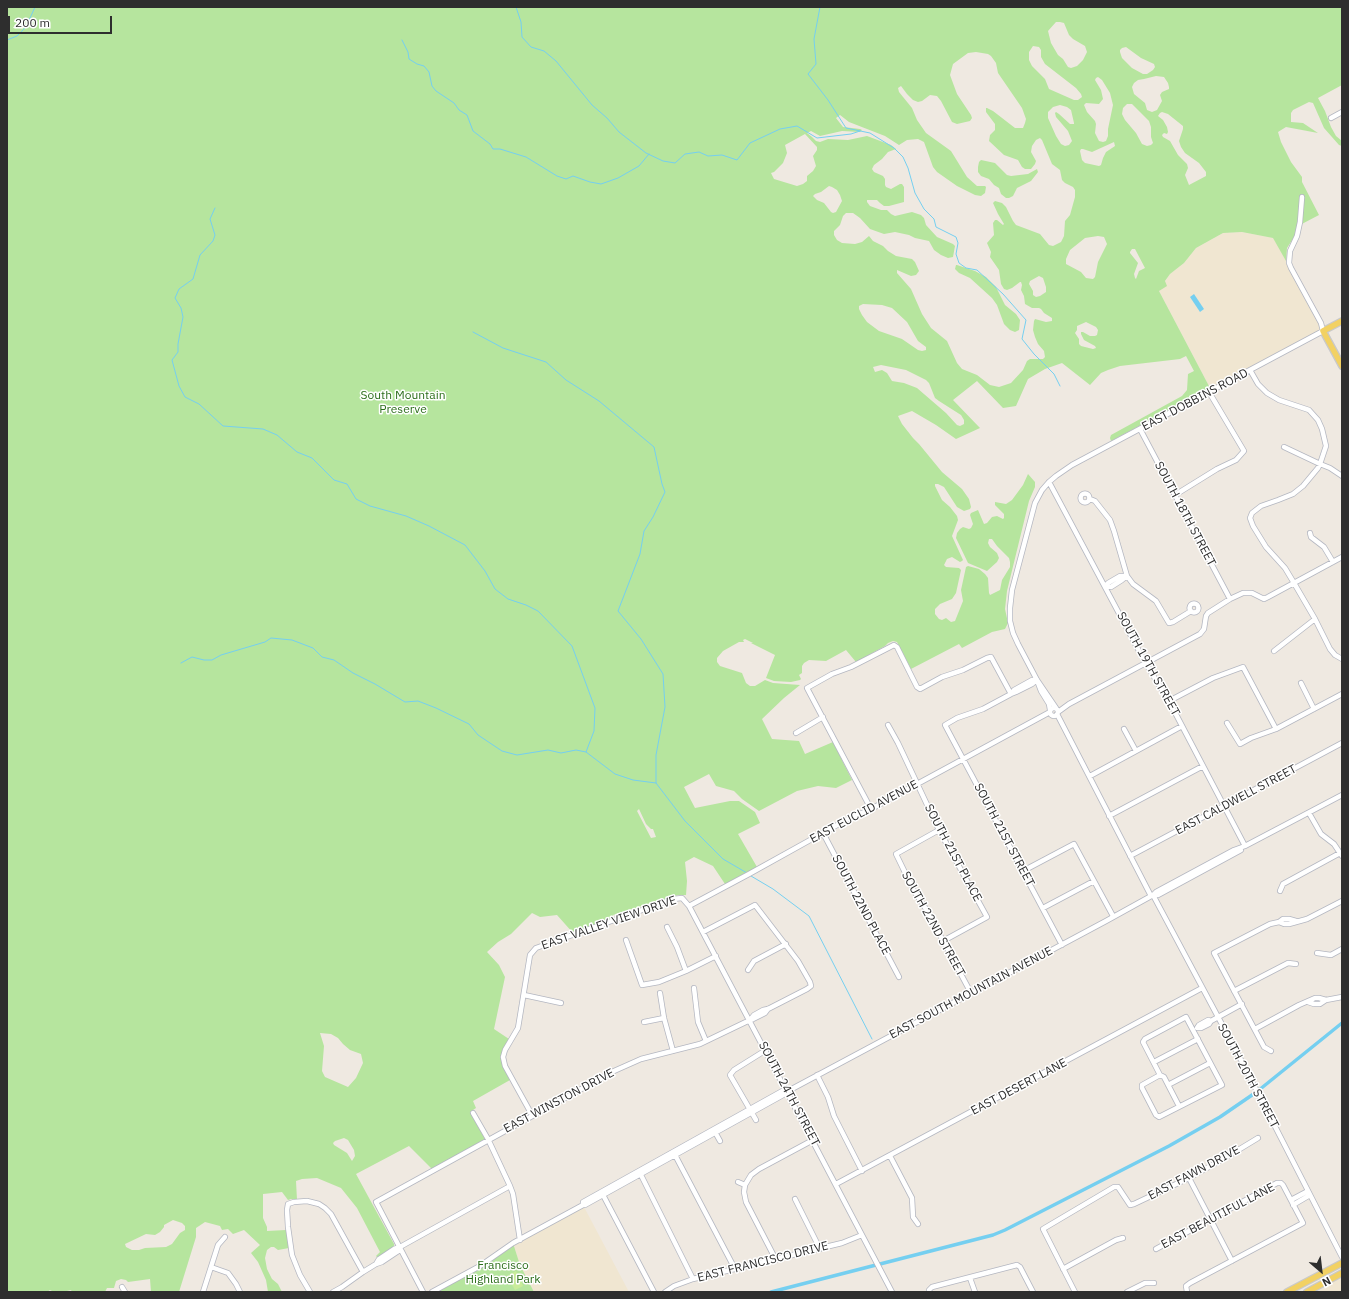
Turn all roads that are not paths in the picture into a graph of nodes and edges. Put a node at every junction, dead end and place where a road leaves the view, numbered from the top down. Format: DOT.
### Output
graph roads {
  1 [pos="1342,112"];
  2 [pos="1331,118"];
  3 [pos="1302,198"];
  4 [pos="1342,321"];
  5 [pos="1323,331"];
  6 [pos="1342,366"];
  7 [pos="1250,370"];
  8 [pos="1209,392"];
  9 [pos="1140,429"];
  10 [pos="1284,447"];
  11 [pos="1320,464"];
  12 [pos="1342,476"];
  13 [pos="1050,482"];
  14 [pos="1175,496"];
  15 [pos="1090,499"];
  16 [pos="1310,533"];
  17 [pos="1342,557"];
  18 [pos="1333,562"];
  19 [pos="1127,576"];
  20 [pos="1294,583"];
  21 [pos="1105,586"];
  22 [pos="1230,600"];
  23 [pos="1191,612"];
  24 [pos="1314,619"];
  25 [pos="1274,651"];
  26 [pos="1342,659"];
  27 [pos="1146,664"];
  28 [pos="1037,680"];
  29 [pos="1301,682"];
  30 [pos="1011,694"];
  31 [pos="1342,694"];
  32 [pos="1169,701"];
  33 [pos="1314,709"];
  34 [pos="1054,712"];
  35 [pos="823,717"];
  36 [pos="1227,722"];
  37 [pos="888,724"];
  38 [pos="1182,726"];
  39 [pos="1124,729"];
  40 [pos="1276,729"];
  41 [pos="796,733"];
  42 [pos="1342,743"];
  43 [pos="1136,751"];
  44 [pos="963,759"];
  45 [pos="1203,766"];
  46 [pos="1090,776"];
  47 [pos="918,784"];
  48 [pos="1342,795"];
  49 [pos="1224,806"];
  50 [pos="871,810"];
  51 [pos="1309,813"];
  52 [pos="1109,816"];
  53 [pos="940,830"];
  54 [pos="823,833"];
  55 [pos="1245,846"];
  56 [pos="1341,854"];
  57 [pos="1130,856"];
  58 [pos="1023,871"];
  59 [pos="1094,881"];
  60 [pos="1280,891"];
  61 [pos="1152,895"];
  62 [pos="682,898"];
  63 [pos="1342,901"];
  64 [pos="689,906"];
  65 [pos="1043,908"];
  66 [pos="1112,916"];
  67 [pos="667,927"];
  68 [pos="703,932"];
  69 [pos="626,940"];
  70 [pos="943,941"];
  71 [pos="786,944"];
  72 [pos="1062,945"];
  73 [pos="1342,949"];
  74 [pos="1317,953"];
  75 [pos="716,956"];
  76 [pos="1296,964"];
  77 [pos="748,970"];
  78 [pos="686,971"];
  79 [pos="899,977"];
  80 [pos="694,988"];
  81 [pos="1202,988"];
  82 [pos="1234,991"];
  83 [pos="660,993"];
  84 [pos="971,993"];
  85 [pos="524,995"];
  86 [pos="1342,997"];
  87 [pos="561,1003"];
  88 [pos="1242,1004"];
  89 [pos="1218,1017"];
  90 [pos="664,1018"];
  91 [pos="750,1020"];
  92 [pos="644,1022"];
  93 [pos="1255,1029"];
  94 [pos="1195,1030"];
  95 [pos="1198,1038"];
  96 [pos="706,1041"];
  97 [pos="766,1050"];
  98 [pos="673,1051"];
  99 [pos="1270,1051"];
  100 [pos="1154,1062"];
  101 [pos="1210,1063"];
  102 [pos="817,1075"];
  103 [pos="1160,1075"];
  104 [pos="1168,1085"];
  105 [pos="788,1091"];
  106 [pos="1179,1106"];
  107 [pos="750,1111"];
  108 [pos="473,1113"];
  109 [pos="532,1115"];
  110 [pos="756,1120"];
  111 [pos="714,1131"];
  112 [pos="1258,1138"];
  113 [pos="488,1139"];
  114 [pos="813,1140"];
  115 [pos="720,1141"];
  116 [pos="674,1153"];
  117 [pos="890,1156"];
  118 [pos="862,1170"];
  119 [pos="640,1173"];
  120 [pos="1189,1178"];
  121 [pos="738,1182"];
  122 [pos="836,1184"];
  123 [pos="745,1185"];
  124 [pos="510,1186"];
  125 [pos="1309,1193"];
  126 [pos="602,1194"];
  127 [pos="795,1199"];
  128 [pos="1292,1202"];
  129 [pos="1210,1220"];
  130 [pos="918,1224"];
  131 [pos="862,1235"];
  132 [pos="226,1237"];
  133 [pos="1124,1238"];
  134 [pos="520,1240"];
  135 [pos="400,1247"];
  136 [pos="820,1249"];
  137 [pos="1156,1249"];
  138 [pos="1342,1258"];
  139 [pos="776,1260"];
  140 [pos="1232,1261"];
  141 [pos="1342,1263"];
  142 [pos="211,1267"];
  143 [pos="1063,1268"];
  144 [pos="735,1269"];
  145 [pos="363,1272"];
  146 [pos="1323,1273"];
  147 [pos="1342,1273"];
  148 [pos="970,1278"];
  149 [pos="693,1279"];
  150 [pos="1154,1283"];
  151 [pos="122,1287"];
  152 [pos="929,1291"];
  153 [pos="125,1292"];
  154 [pos="203,1292"];
  155 [pos="240,1292"];
  156 [pos="310,1292"];
  157 [pos="333,1292"];
  158 [pos="423,1292"];
  159 [pos="432,1292"];
  160 [pos="654,1292"];
  161 [pos="665,1292"];
  162 [pos="892,1292"];
  163 [pos="975,1292"];
  164 [pos="1033,1292"];
  165 [pos="1075,1292"];
  166 [pos="1127,1292"];
  167 [pos="1188,1292"];
  168 [pos="1288,1292"];
  169 [pos="1296,1292"];
  170 [pos="1307,1292"];
  1 -- 2 [label="street"];
  3 -- 5 [label="street"];
  4 -- 5 [label="main road, EAST DOBBINS ROAD"];
  5 -- 6 [label="main road"];
  5 -- 7 [label="street, EAST DOBBINS ROAD"];
  7 -- 8 [label="street, EAST DOBBINS ROAD"];
  7 -- 11 [label="street"];
  8 -- 9 [label="street, EAST DOBBINS ROAD"];
  8 -- 14 [label="street"];
  9 -- 13 [label="street, EAST DOBBINS ROAD"];
  9 -- 14 [label="street, SOUTH 18TH STREET"];
  10 -- 11 [label="street"];
  11 -- 12 [label="street"];
  11 -- 20 [label="street"];
  13 -- 21 [label="street, SOUTH 19TH STREET"];
  13 -- 28 [label="street, SOUTH 20TH STREET"];
  14 -- 22 [label="street, SOUTH 18TH STREET"];
  15 -- 19 [label="street"];
  16 -- 18 [label="street"];
  17 -- 18 [label="street, EAST EUCLID AVENUE"];
  18 -- 20 [label="street, EAST EUCLID AVENUE"];
  19 -- 21 [label="street"];
  19 -- 23 [label="street"];
  20 -- 22 [label="street, EAST EUCLID AVENUE"];
  20 -- 24 [label="street"];
  21 -- 27 [label="street, SOUTH 19TH STREET"];
  22 -- 27 [label="street, EAST EUCLID AVENUE"];
  24 -- 25 [label="street"];
  24 -- 26 [label="street"];
  27 -- 32 [label="street, SOUTH 19TH STREET"];
  27 -- 34 [label="street, EAST EUCLID AVENUE"];
  28 -- 30 [label="street"];
  28 -- 34 [label="street, SOUTH 20TH STREET"];
  29 -- 33 [label="street"];
  30 -- 35 [label="street"];
  30 -- 44 [label="street, SOUTH 21ST STREET"];
  31 -- 33 [label="street"];
  32 -- 38 [label="street, SOUTH 19TH STREET"];
  32 -- 40 [label="street"];
  33 -- 40 [label="street"];
  34 -- 44 [label="street, EAST EUCLID AVENUE"];
  34 -- 46 [label="street, SOUTH 20TH STREET"];
  35 -- 41 [label="street"];
  35 -- 50 [label="street"];
  36 -- 40 [label="street"];
  37 -- 47 [label="street, SOUTH 21ST PLACE"];
  38 -- 43 [label="street"];
  38 -- 45 [label="street, SOUTH 19TH STREET"];
  39 -- 43 [label="street"];
  42 -- 49 [label="street, EAST CALDWELL STREET"];
  43 -- 46 [label="street"];
  44 -- 47 [label="street, EAST EUCLID AVENUE"];
  44 -- 58 [label="street, SOUTH 21ST STREET"];
  45 -- 49 [label="street, SOUTH 19TH STREET"];
  45 -- 52 [label="street"];
  46 -- 52 [label="street, SOUTH 20TH STREET"];
  47 -- 50 [label="street, EAST EUCLID AVENUE"];
  47 -- 53 [label="street, SOUTH 21ST PLACE"];
  48 -- 51 [label="street, EAST SOUTH MOUNTAIN AVENUE"];
  49 -- 55 [label="street, SOUTH 19TH STREET"];
  49 -- 57 [label="street, EAST CALDWELL STREET"];
  50 -- 54 [label="street, EAST EUCLID AVENUE"];
  51 -- 55 [label="street, EAST SOUTH MOUNTAIN AVENUE"];
  51 -- 56 [label="street"];
  52 -- 57 [label="street, SOUTH 20TH STREET"];
  53 -- 70 [label="street, SOUTH 21ST PLACE"];
  53 -- 70 [label="street, SOUTH 22ND STREET"];
  54 -- 64 [label="street, EAST EUCLID AVENUE"];
  54 -- 79 [label="street, SOUTH 22ND PLACE"];
  55 -- 61 [label="street, EAST SOUTH MOUNTAIN AVENUE"];
  56 -- 60 [label="street"];
  57 -- 61 [label="street, SOUTH 20TH STREET"];
  58 -- 59 [label="street"];
  58 -- 65 [label="street, SOUTH 21ST STREET"];
  59 -- 65 [label="street"];
  59 -- 66 [label="street"];
  61 -- 66 [label="street, EAST SOUTH MOUNTAIN AVENUE"];
  61 -- 81 [label="street, SOUTH 20TH STREET"];
  62 -- 64 [label="street, SOUTH 24TH STREET"];
  62 -- 85 [label="street, EAST VALLEY VIEW DRIVE"];
  63 -- 82 [label="street"];
  64 -- 68 [label="street, SOUTH 24TH STREET"];
  65 -- 72 [label="street, SOUTH 21ST STREET"];
  66 -- 72 [label="street, EAST SOUTH MOUNTAIN AVENUE"];
  67 -- 78 [label="street"];
  68 -- 71 [label="street"];
  68 -- 75 [label="street, SOUTH 24TH STREET"];
  69 -- 78 [label="street"];
  70 -- 84 [label="street, SOUTH 22ND STREET"];
  71 -- 77 [label="street"];
  71 -- 91 [label="street, EAST WINSTON DRIVE"];
  72 -- 84 [label="street, EAST SOUTH MOUNTAIN AVENUE"];
  73 -- 74 [label="street"];
  75 -- 78 [label="street"];
  75 -- 91 [label="street, SOUTH 24TH STREET"];
  76 -- 82 [label="street"];
  80 -- 96 [label="street"];
  81 -- 89 [label="street, SOUTH 20TH STREET"];
  81 -- 117 [label="street, EAST DESERT LANE"];
  82 -- 88 [label="street"];
  83 -- 90 [label="street"];
  84 -- 102 [label="street, EAST SOUTH MOUNTAIN AVENUE"];
  85 -- 87 [label="street"];
  85 -- 109 [label="street"];
  86 -- 93 [label="street"];
  88 -- 89 [label="street"];
  88 -- 93 [label="street"];
  89 -- 94 [label="street"];
  89 -- 125 [label="street, SOUTH 20TH STREET"];
  90 -- 92 [label="street"];
  90 -- 98 [label="street"];
  91 -- 96 [label="street, EAST WINSTON DRIVE"];
  91 -- 97 [label="street, SOUTH 24TH STREET"];
  93 -- 99 [label="street"];
  94 -- 95 [label="street"];
  94 -- 100 [label="street"];
  95 -- 100 [label="street"];
  95 -- 101 [label="street"];
  96 -- 98 [label="street, EAST WINSTON DRIVE"];
  97 -- 105 [label="street, SOUTH 24TH STREET"];
  97 -- 107 [label="street"];
  98 -- 109 [label="street, EAST WINSTON DRIVE"];
  100 -- 103 [label="street"];
  101 -- 104 [label="street"];
  101 -- 106 [label="street"];
  102 -- 105 [label="street, EAST SOUTH MOUNTAIN AVENUE"];
  102 -- 118 [label="street"];
  103 -- 104 [label="street"];
  103 -- 106 [label="street"];
  104 -- 106 [label="street"];
  105 -- 107 [label="street, EAST SOUTH MOUNTAIN AVENUE"];
  105 -- 114 [label="street, SOUTH 24TH STREET"];
  107 -- 110 [label="street"];
  107 -- 111 [label="street, EAST SOUTH MOUNTAIN AVENUE"];
  108 -- 113 [label="street"];
  109 -- 113 [label="street, EAST WINSTON DRIVE"];
  111 -- 115 [label="street"];
  111 -- 116 [label="street, EAST SOUTH MOUNTAIN AVENUE"];
  112 -- 120 [label="street, EAST FAWN DRIVE"];
  113 -- 124 [label="street"];
  113 -- 135 [label="street, EAST WINSTON DRIVE"];
  114 -- 122 [label="street, SOUTH 24TH STREET"];
  114 -- 123 [label="street"];
  116 -- 119 [label="street, EAST SOUTH MOUNTAIN AVENUE"];
  116 -- 144 [label="street"];
  117 -- 118 [label="street, EAST DESERT LANE"];
  117 -- 130 [label="street"];
  118 -- 122 [label="street, EAST DESERT LANE"];
  119 -- 126 [label="street, EAST SOUTH MOUNTAIN AVENUE"];
  119 -- 149 [label="street"];
  120 -- 129 [label="street"];
  120 -- 143 [label="street, EAST FAWN DRIVE"];
  121 -- 123 [label="street"];
  122 -- 131 [label="street, SOUTH 24TH STREET"];
  123 -- 139 [label="street"];
  124 -- 134 [label="street"];
  124 -- 135 [label="street"];
  125 -- 128 [label="street"];
  125 -- 138 [label="street, SOUTH 20TH STREET"];
  126 -- 134 [label="street, EAST SOUTH MOUNTAIN AVENUE"];
  126 -- 160 [label="street"];
  127 -- 136 [label="street"];
  128 -- 129 [label="street, EAST BEAUTIFUL LANE"];
  128 -- 140 [label="street"];
  129 -- 137 [label="street, EAST BEAUTIFUL LANE"];
  129 -- 140 [label="street"];
  131 -- 136 [label="street, EAST FRANCISCO DRIVE"];
  131 -- 162 [label="street, SOUTH 24TH STREET"];
  132 -- 142 [label="street"];
  133 -- 143 [label="street"];
  134 -- 159 [label="street, EAST SOUTH MOUNTAIN AVENUE"];
  135 -- 145 [label="street"];
  135 -- 158 [label="street"];
  136 -- 139 [label="street, EAST FRANCISCO DRIVE"];
  139 -- 144 [label="street, EAST FRANCISCO DRIVE"];
  140 -- 167 [label="street"];
  141 -- 146 [label="main road"];
  142 -- 154 [label="street"];
  142 -- 155 [label="street"];
  143 -- 165 [label="street"];
  144 -- 149 [label="street, EAST FRANCISCO DRIVE"];
  145 -- 156 [label="street"];
  145 -- 157 [label="street"];
  146 -- 168 [label="main road"];
  146 -- 169 [label="main road"];
  147 -- 170 [label="main road"];
  148 -- 152 [label="street"];
  148 -- 163 [label="street"];
  148 -- 164 [label="street"];
  149 -- 161 [label="street, EAST FRANCISCO DRIVE"];
  150 -- 166 [label="street"];
  151 -- 153 [label="street"];
}
